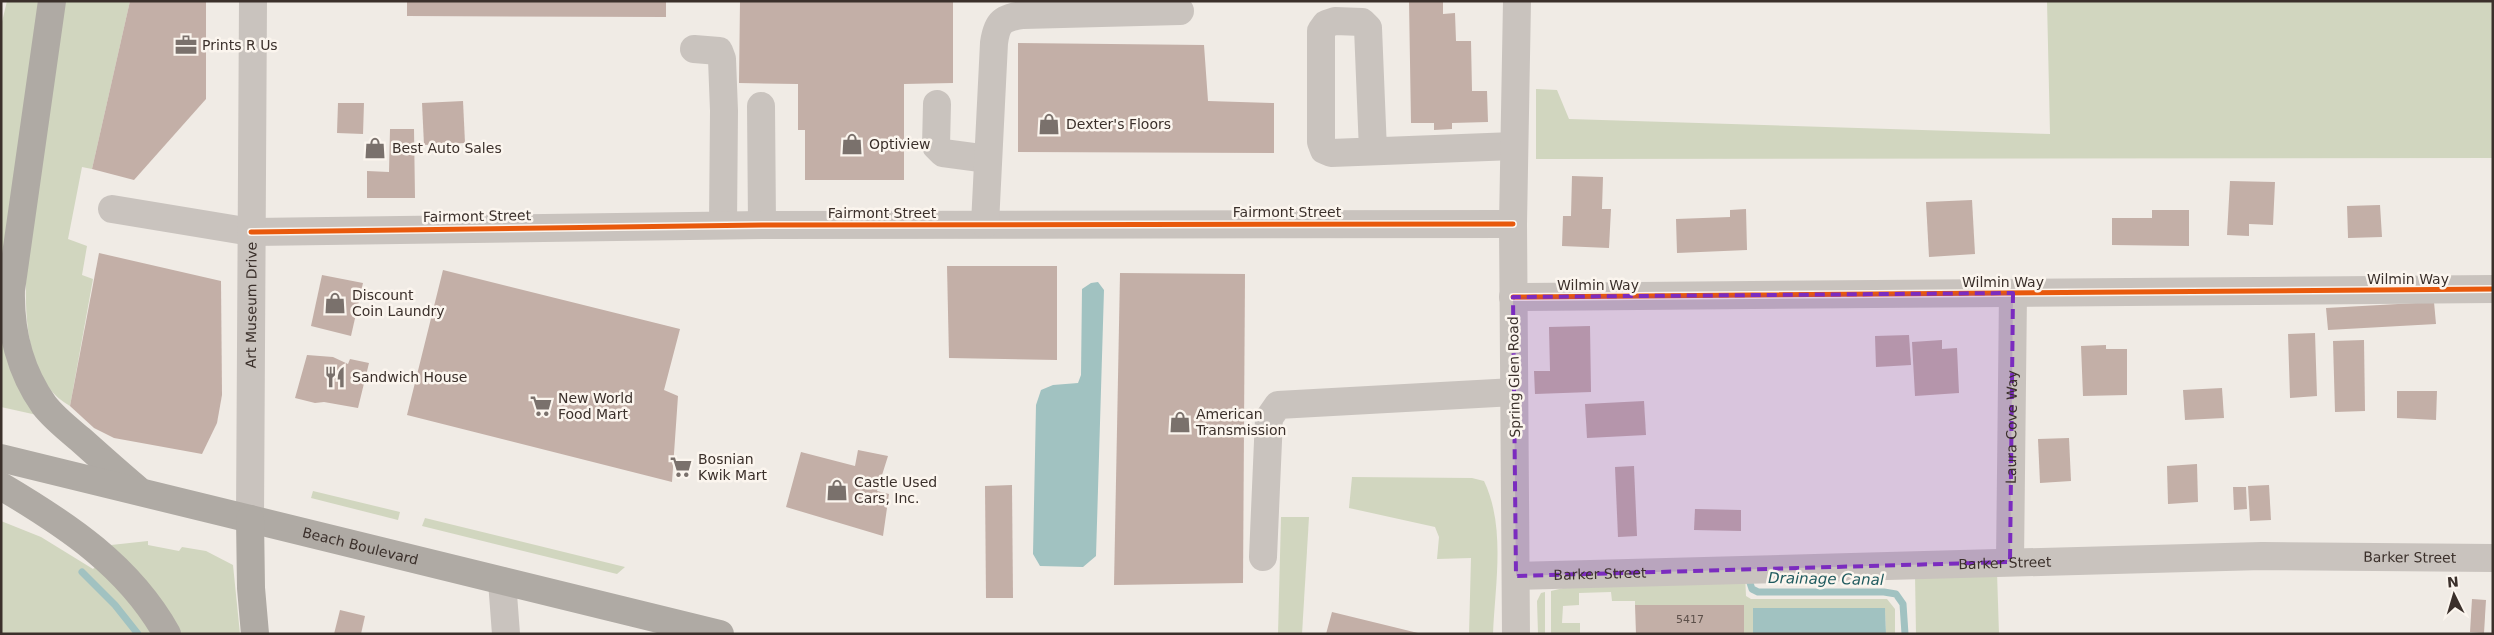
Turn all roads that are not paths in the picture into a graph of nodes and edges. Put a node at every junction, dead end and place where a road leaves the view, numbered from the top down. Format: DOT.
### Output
graph roads {
  1 [pos="52,1"];
  2 [pos="254,1"];
  3 [pos="1517,1"];
  4 [pos="1180,11"];
  5 [pos="694,49"];
  6 [pos="937,104"];
  7 [pos="761,106"];
  8 [pos="1514,146"];
  9 [pos="1373,151"];
  10 [pos="988,158"];
  11 [pos="112,209"];
  12 [pos="985,224"];
  13 [pos="1513,224"];
  14 [pos="723,225"];
  15 [pos="762,225"];
  16 [pos="251,232"];
  17 [pos="2493,289"];
  18 [pos="2013,293"];
  19 [pos="1513,297"];
  20 [pos="1514,392"];
  21 [pos="1,458"];
  22 [pos="1,486"];
  23 [pos="140,492"];
  24 [pos="250,519"];
  25 [pos="1263,557"];
  26 [pos="2493,558"];
  27 [pos="2010,562"];
  28 [pos="1516,576"];
  29 [pos="502,581"];
  30 [pos="167,634"];
  31 [pos="255,634"];
  32 [pos="506,634"];
  33 [pos="720,634"];
  34 [pos="1516,634"];
  1 -- 23 [label="highway"];
  2 -- 16 [label="street, Art Museum Drive"];
  3 -- 8 [label="street, Spring Glen Road"];
  4 -- 10 [label="street"];
  5 -- 14 [label="street"];
  6 -- 10 [label="street"];
  7 -- 15 [label="street"];
  8 -- 9 [label="street"];
  8 -- 13 [label="street, Spring Glen Road"];
  10 -- 12 [label="street"];
  11 -- 16 [label="street, Fairmont Street"];
  12 -- 13 [label="street, Fairmont Street"];
  12 -- 15 [label="street, Fairmont Street"];
  13 -- 19 [label="street, Spring Glen Road"];
  14 -- 15 [label="street, Fairmont Street"];
  14 -- 16 [label="street, Fairmont Street"];
  16 -- 24 [label="street, Art Museum Drive"];
  17 -- 18 [label="street, Wilmin Way"];
  18 -- 19 [label="street, Wilmin Way"];
  18 -- 27 [label="street, Laura Cove Way"];
  19 -- 20 [label="street, Spring Glen Road"];
  20 -- 25 [label="street"];
  20 -- 28 [label="street, Spring Glen Road"];
  21 -- 23 [label="highway, Beach Boulevard"];
  22 -- 30 [label="highway"];
  23 -- 24 [label="highway, Beach Boulevard"];
  24 -- 29 [label="highway, Beach Boulevard"];
  24 -- 31 [label="highway"];
  26 -- 27 [label="street, Barker Street"];
  27 -- 28 [label="street, Barker Street"];
  28 -- 34 [label="street, Spring Glen Road"];
  29 -- 32 [label="street"];
  29 -- 33 [label="highway, Beach Boulevard"];
}
